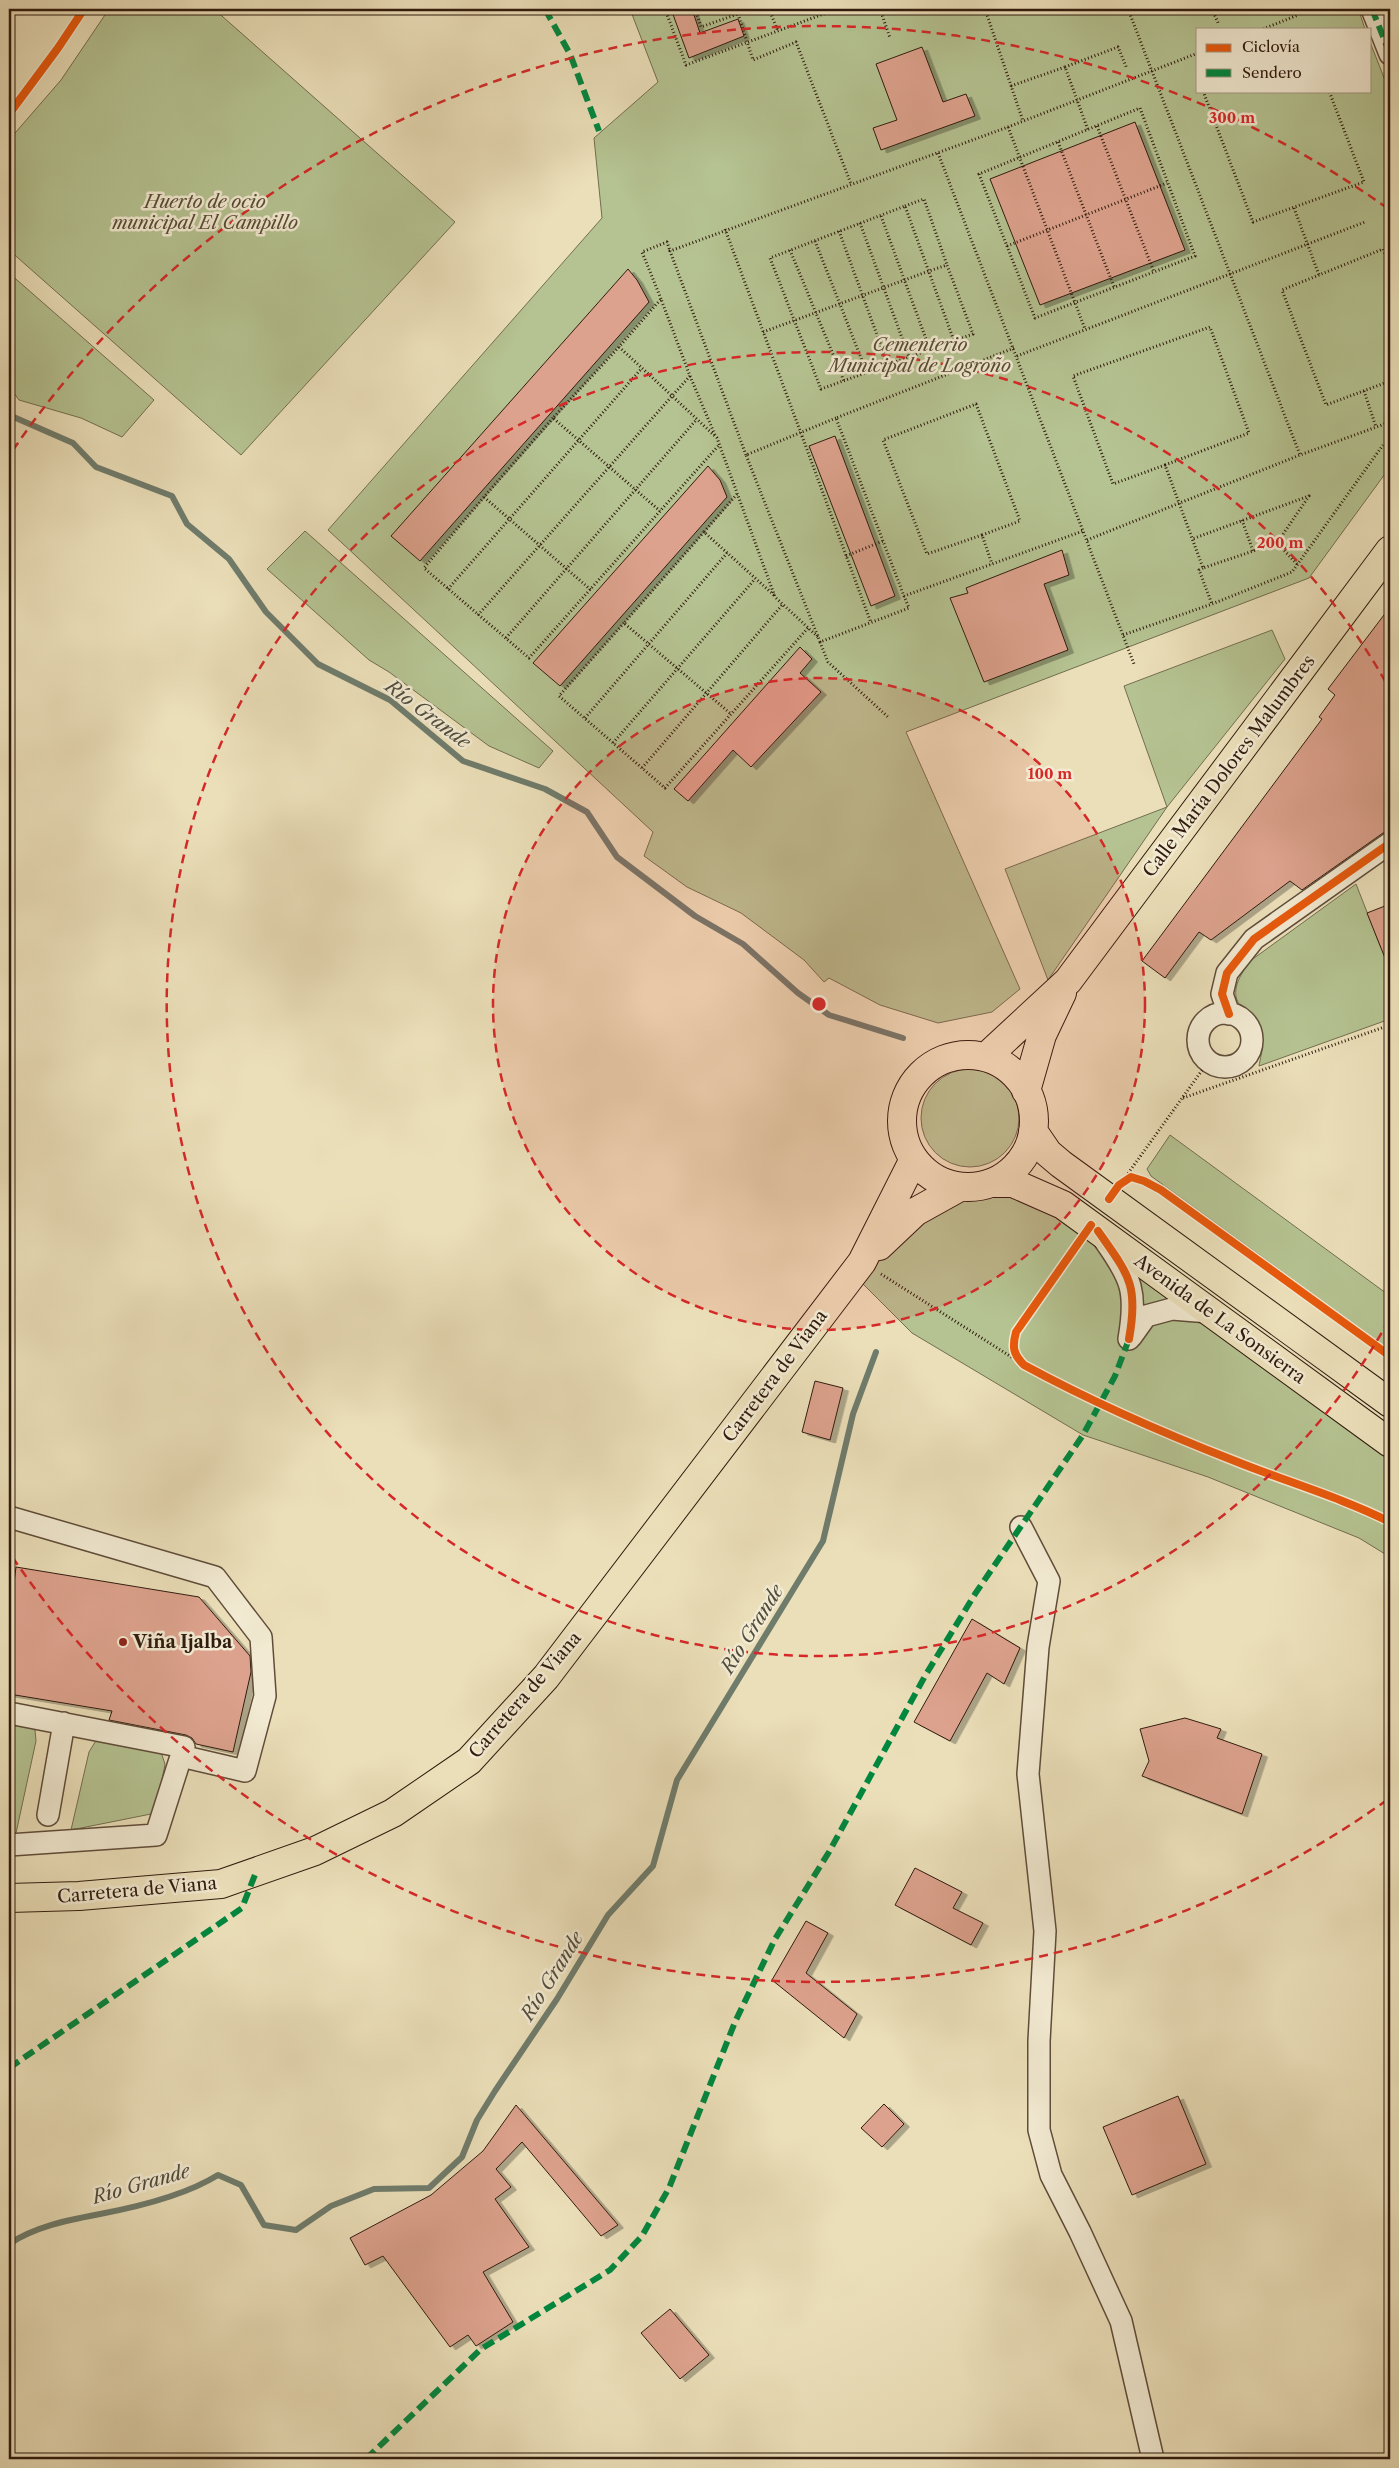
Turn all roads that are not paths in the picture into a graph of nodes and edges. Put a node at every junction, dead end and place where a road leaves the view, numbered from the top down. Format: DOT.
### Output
graph roads {
  1 [pos="1372,9"];
  2 [pos="1390,54"];
  3 [pos="1390,550"];
  4 [pos="1390,843"];
  5 [pos="1068,981"];
  6 [pos="1229,1014"];
  7 [pos="986,1057"];
  8 [pos="1026,1091"];
  9 [pos="1033,1131"];
  10 [pos="914,1159"];
  11 [pos="991,1182"];
  12 [pos="960,1186"];
  13 [pos="1098,1231"];
  14 [pos="862,1262"];
  15 [pos="1209,1312"];
  16 [pos="1390,1403"];
  17 [pos="1390,1443"];
  18 [pos="9,1517"];
  19 [pos="1021,1527"];
  20 [pos="9,1713"];
  21 [pos="64,1723"];
  22 [pos="181,1756"];
  23 [pos="48,1815"];
  24 [pos="9,1846"];
  25 [pos="9,1898"];
  26 [pos="1153,2459"];
  1 -- 2 [label="street"];
  3 -- 5 [label="main road, Calle María Dolores Malumbres"];
  4 -- 6 [label="street"];
  5 -- 7 [label="main road, Calle María Dolores Malumbres"];
  5 -- 8 [label="main road, Calle María Dolores Malumbres"];
  6 -- 6 [label="street"];
  7 -- 8 [label="main road"];
  7 -- 10 [label="main road"];
  8 -- 9 [label="main road"];
  9 -- 11 [label="main road"];
  9 -- 16 [label="main road, Avenida de La Sonsierra"];
  10 -- 12 [label="main road"];
  10 -- 14 [label="main road, Carretera de Viana"];
  11 -- 12 [label="main road"];
  11 -- 13 [label="main road, Avenida de La Sonsierra"];
  12 -- 14 [label="main road, Carretera de Viana"];
  13 -- 15 [label="main road, Avenida de La Sonsierra"];
  13 -- 15 [label="street"];
  14 -- 25 [label="main road, Carretera de Viana"];
  15 -- 17 [label="main road, Avenida de La Sonsierra"];
  18 -- 22 [label="street"];
  19 -- 26 [label="street"];
  20 -- 21 [label="street"];
  21 -- 22 [label="street"];
  21 -- 23 [label="street"];
  22 -- 24 [label="street"];
}
